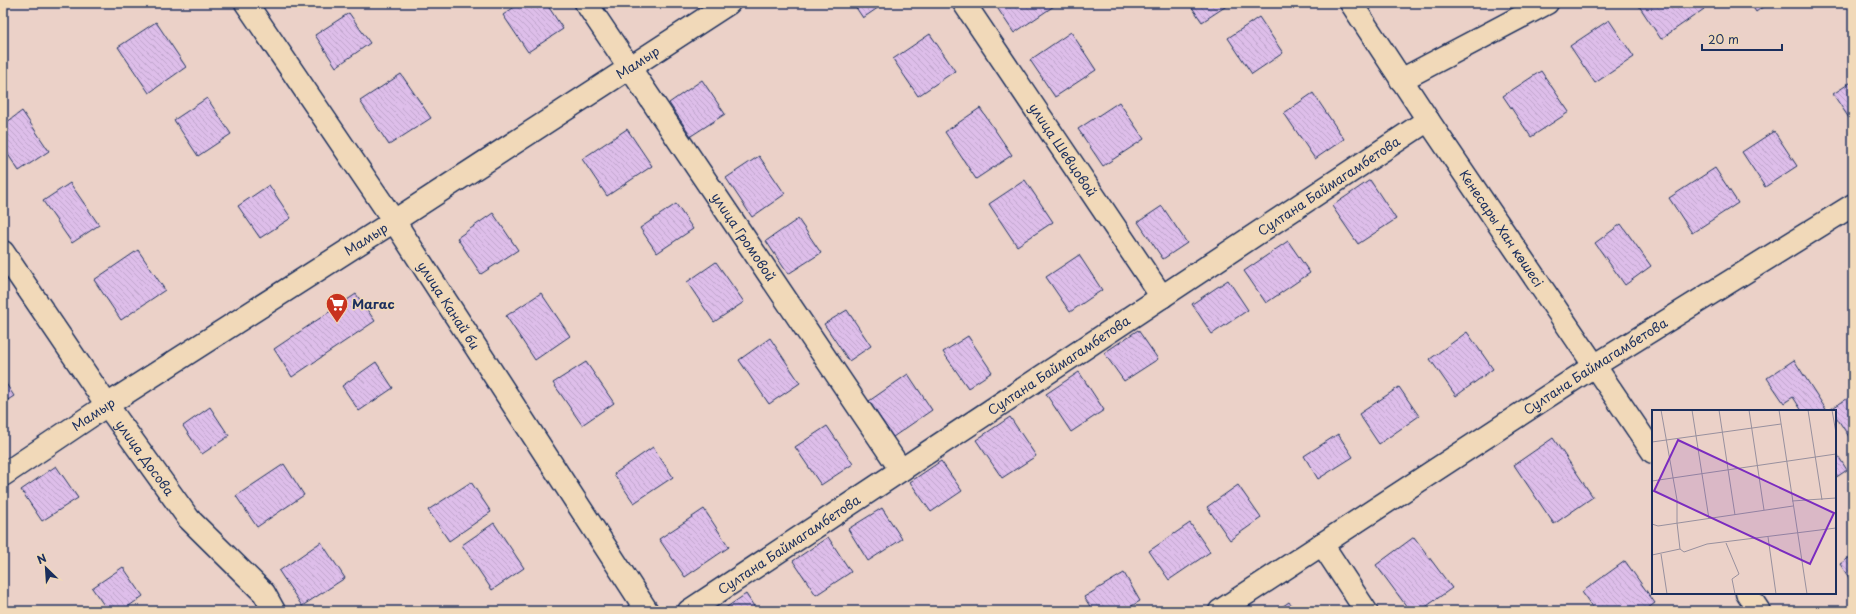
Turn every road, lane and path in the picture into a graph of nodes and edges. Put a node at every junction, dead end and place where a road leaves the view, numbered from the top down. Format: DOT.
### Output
graph roads {
  1 [pos="246,3"];
  2 [pos="586,3"];
  3 [pos="729,3"];
  4 [pos="964,3"];
  5 [pos="1351,3"];
  6 [pos="1547,3"];
  7 [pos="628,67"];
  8 [pos="1402,80"];
  9 [pos="1428,120"];
  10 [pos="1853,205"];
  11 [pos="394,221"];
  12 [pos="3,252"];
  13 [pos="1162,297"];
  14 [pos="1594,366"];
  15 [pos="106,405"];
  16 [pos="1652,451"];
  17 [pos="901,470"];
  18 [pos="3,475"];
  19 [pos="1322,544"];
  20 [pos="1748,594"];
  21 [pos="274,611"];
  22 [pos="647,611"];
  23 [pos="689,611"];
  24 [pos="1220,611"];
  25 [pos="1366,611"];
  26 [pos="1759,611"];
  1 -- 11 [label="street, улица Канай би"];
  2 -- 7 [label="street, улица Громовой"];
  3 -- 7 [label="street, Мамыр"];
  4 -- 13 [label="street, улица Шевцовой"];
  5 -- 8 [label="street, Кенесары Хан көшесі"];
  6 -- 8 [label="street"];
  7 -- 11 [label="street, Мамыр"];
  7 -- 17 [label="street, улица Громовой"];
  8 -- 9 [label="street, Кенесары Хан көшесі"];
  9 -- 13 [label="street, Султана Баймагамбетова"];
  9 -- 14 [label="street, Кенесары Хан көшесі"];
  10 -- 14 [label="street, Султана Баймагамбетова"];
  11 -- 15 [label="street, Мамыр"];
  11 -- 22 [label="street, улица Канай би"];
  12 -- 15 [label="street, улица Досова"];
  13 -- 17 [label="street, Султана Баймагамбетова"];
  14 -- 16 [label="street, Кенесары Хан көшесі"];
  14 -- 19 [label="street, Султана Баймагамбетова"];
  15 -- 18 [label="street, Мамыр"];
  15 -- 21 [label="street, улица Досова"];
  17 -- 23 [label="street, Султана Баймагамбетова"];
  19 -- 24 [label="street, Султана Баймагамбетова"];
  19 -- 25 [label="street"];
  20 -- 26 [label="street"];
}
